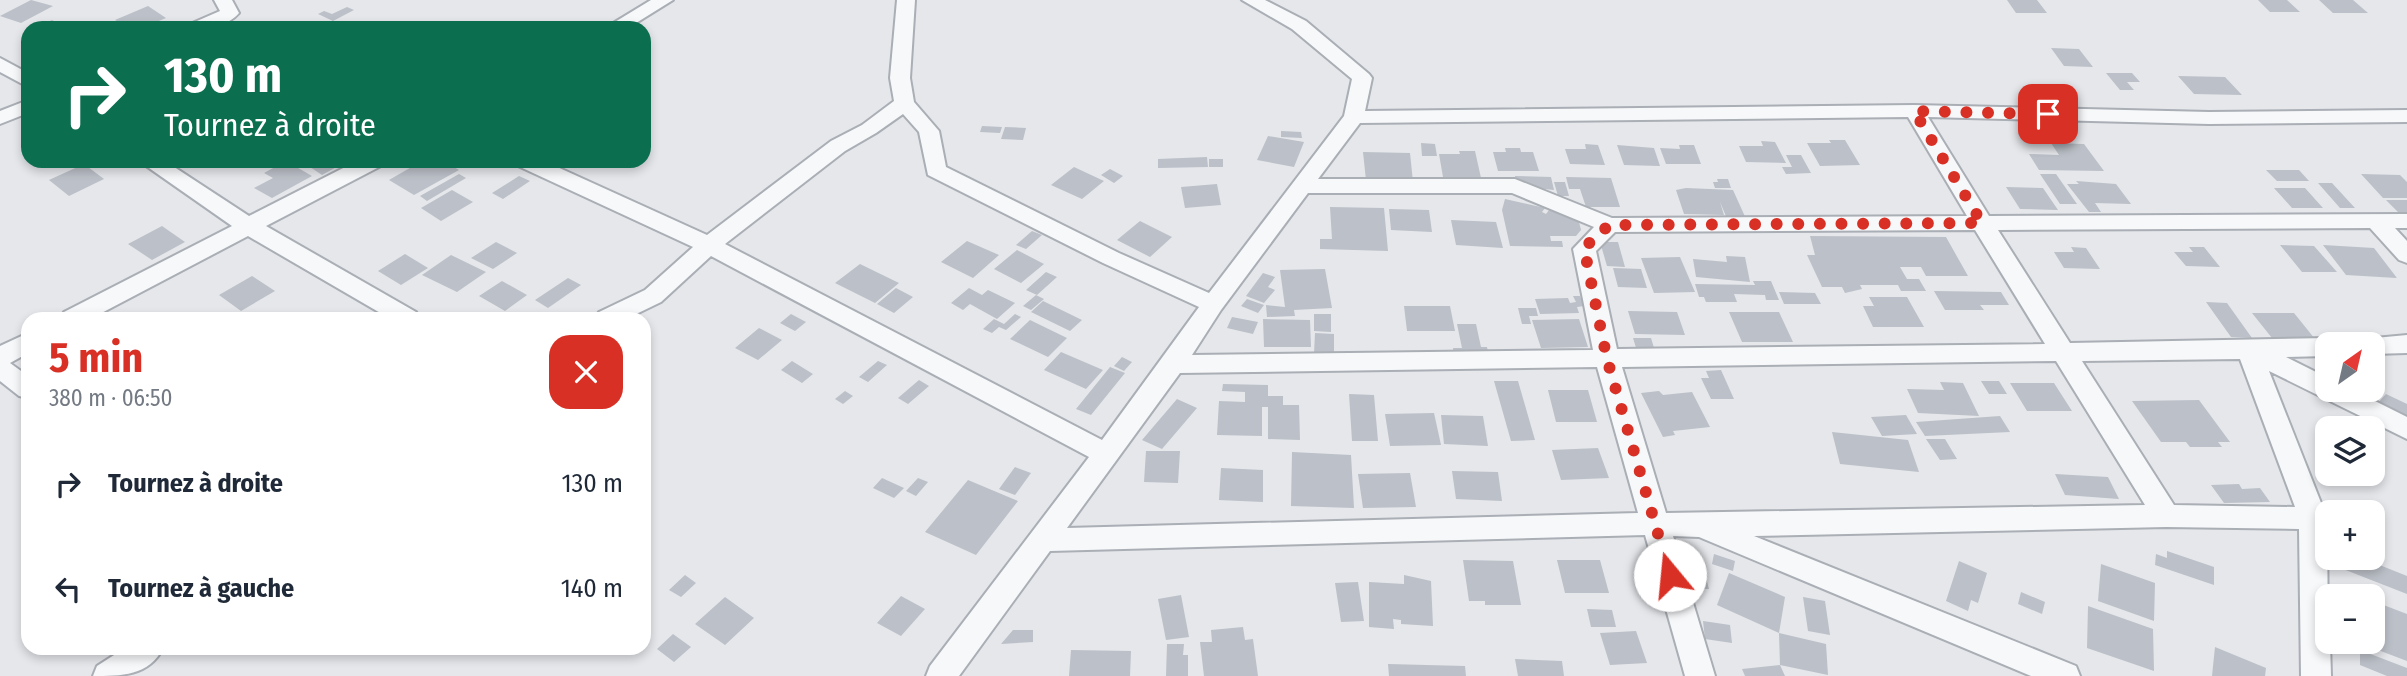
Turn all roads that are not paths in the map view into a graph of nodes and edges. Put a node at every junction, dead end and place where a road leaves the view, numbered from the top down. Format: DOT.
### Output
graph roads {
  1 [pos="223,0"];
  2 [pos="664,0"];
  3 [pos="906,0"];
  4 [pos="1251,0"];
  5 [pos="212,21"];
  6 [pos="626,21"];
  7 [pos="0,64"];
  8 [pos="21,77"];
  9 [pos="904,103"];
  10 [pos="21,109"];
  11 [pos="1914,111"];
  12 [pos="2407,116"];
  13 [pos="1354,117"];
  14 [pos="0,118"];
  15 [pos="161,168"];
  16 [pos="360,168"];
  17 [pos="541,168"];
  18 [pos="1303,186"];
  19 [pos="2376,221"];
  20 [pos="2407,221"];
  21 [pos="1982,223"];
  22 [pos="1609,225"];
  23 [pos="248,226"];
  24 [pos="709,245"];
  25 [pos="2407,255"];
  26 [pos="1213,304"];
  27 [pos="84,312"];
  28 [pos="397,312"];
  29 [pos="620,312"];
  30 [pos="2407,344"];
  31 [pos="2385,345"];
  32 [pos="21,346"];
  33 [pos="2315,347"];
  34 [pos="2249,350"];
  35 [pos="2063,353"];
  36 [pos="0,357"];
  37 [pos="1607,359"];
  38 [pos="1173,364"];
  39 [pos="0,368"];
  40 [pos="2315,383"];
  41 [pos="21,384"];
  42 [pos="2353,402"];
  43 [pos="2407,429"];
  44 [pos="1106,454"];
  45 [pos="2166,516"];
  46 [pos="2313,518"];
  47 [pos="1654,524"];
  48 [pos="1699,526"];
  49 [pos="1043,540"];
  50 [pos="138,655"];
  51 [pos="108,676"];
  52 [pos="941,676"];
  53 [pos="1700,676"];
  54 [pos="2065,676"];
  55 [pos="2316,676"];
  1 -- 5 [label="street"];
  2 -- 6 [label="street"];
  3 -- 9 [label="street"];
  4 -- 13 [label="street"];
  7 -- 8 [label="street"];
  9 -- 24 [label="street"];
  9 -- 26 [label="street"];
  10 -- 14 [label="street"];
  11 -- 12 [label="street"];
  11 -- 13 [label="street"];
  11 -- 21 [label="street"];
  13 -- 18 [label="street"];
  15 -- 23 [label="street"];
  16 -- 23 [label="street"];
  17 -- 24 [label="street"];
  18 -- 22 [label="street"];
  18 -- 26 [label="street"];
  19 -- 20 [label="street"];
  19 -- 21 [label="street"];
  19 -- 25 [label="street"];
  21 -- 22 [label="street"];
  21 -- 35 [label="street"];
  22 -- 37 [label="street"];
  23 -- 27 [label="street"];
  23 -- 28 [label="street"];
  24 -- 29 [label="street"];
  24 -- 44 [label="street"];
  26 -- 38 [label="street"];
  30 -- 31 [label="street"];
  32 -- 36 [label="street"];
  33 -- 34 [label="street"];
  34 -- 35 [label="street"];
  34 -- 40 [label="street"];
  34 -- 46 [label="street"];
  35 -- 37 [label="street"];
  35 -- 45 [label="street"];
  37 -- 38 [label="street"];
  37 -- 47 [label="street"];
  38 -- 44 [label="street"];
  39 -- 41 [label="street"];
  42 -- 43 [label="street"];
  44 -- 49 [label="street"];
  45 -- 46 [label="street"];
  45 -- 48 [label="street"];
  46 -- 55 [label="street"];
  47 -- 48 [label="street"];
  47 -- 49 [label="street"];
  47 -- 53 [label="street"];
  48 -- 54 [label="street"];
  49 -- 52 [label="street"];
  50 -- 51 [label="street"];
}
